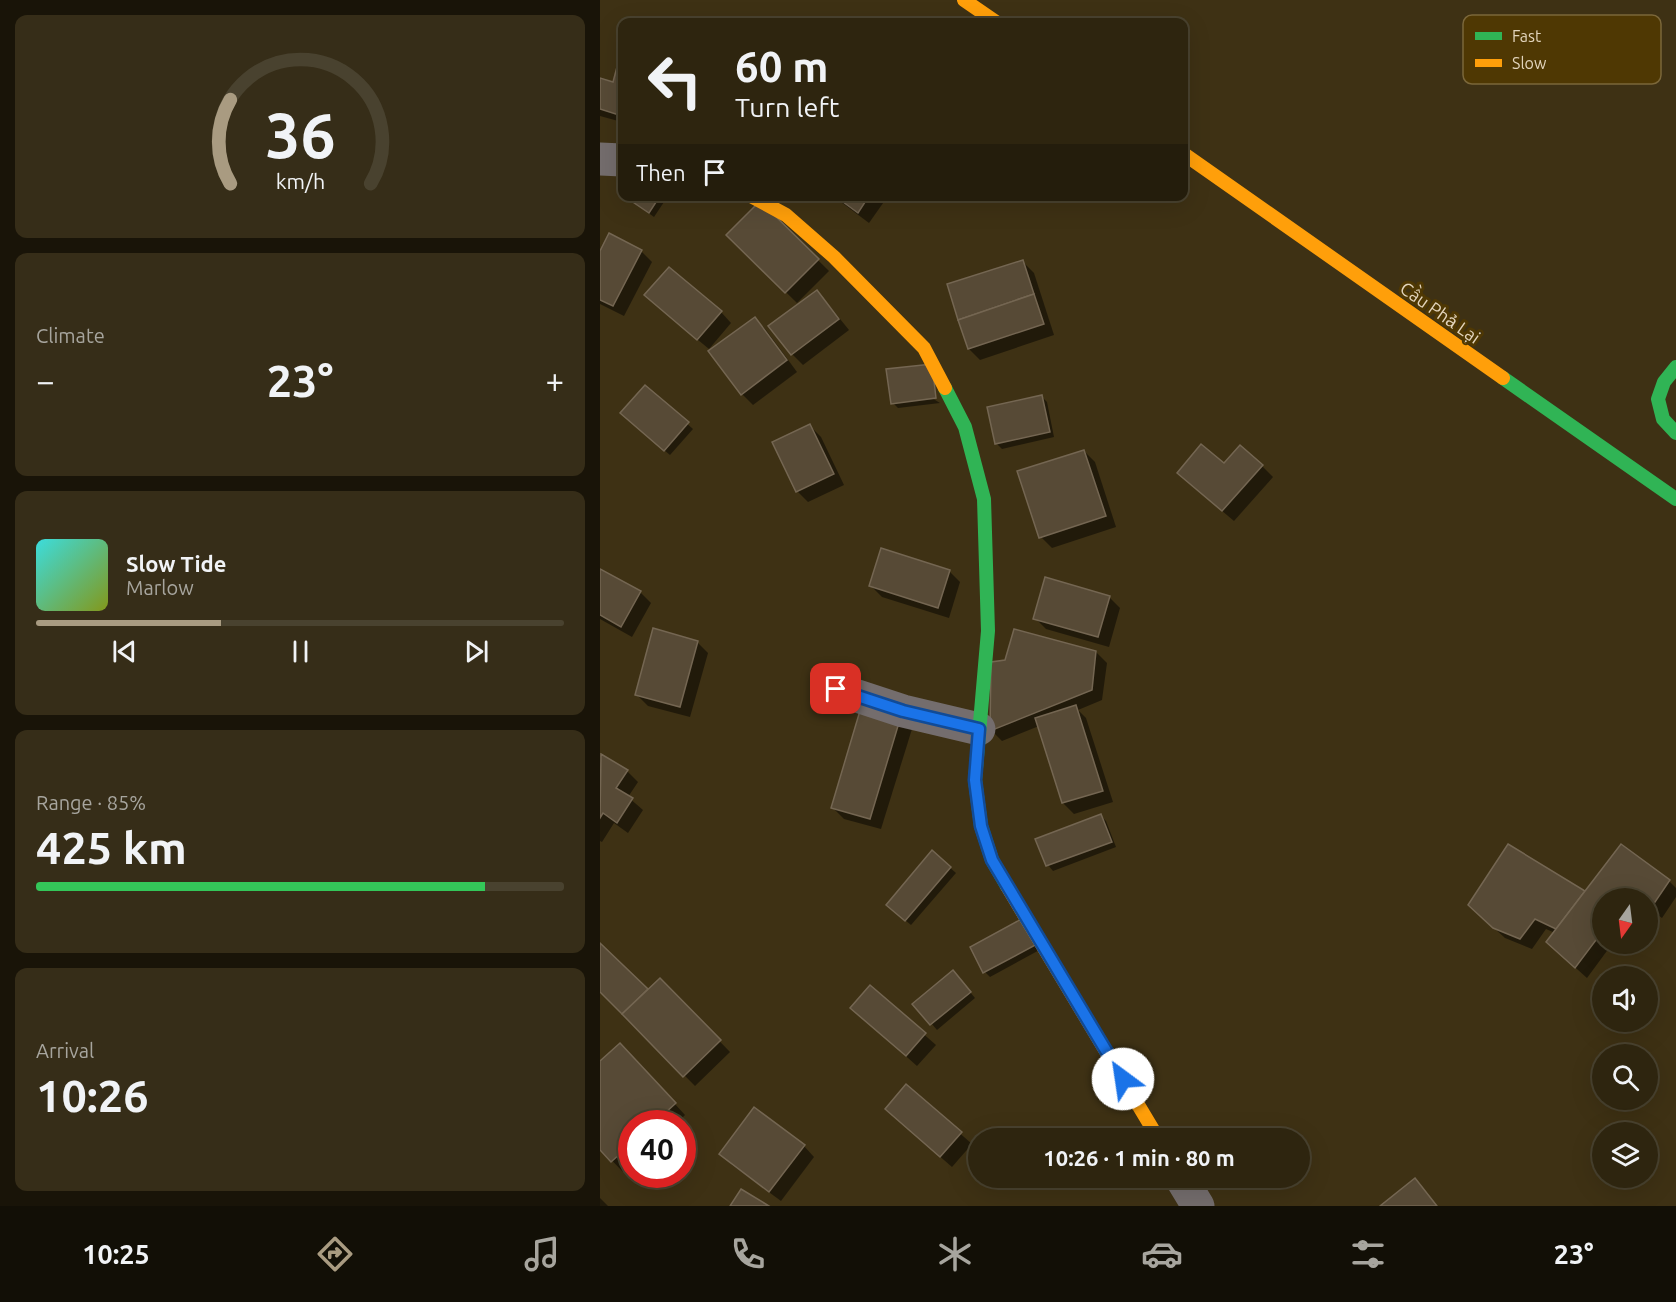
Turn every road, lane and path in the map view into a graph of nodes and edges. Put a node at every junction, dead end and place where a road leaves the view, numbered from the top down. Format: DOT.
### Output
graph roads {
  1 [pos="964,0"];
  2 [pos="990,18"];
  3 [pos="1188,157"];
  4 [pos="600,159"];
  5 [pos="618,160"];
  6 [pos="761,201"];
  7 [pos="1676,367"];
  8 [pos="1676,434"];
  9 [pos="1676,499"];
  10 [pos="836,689"];
  11 [pos="979,729"];
  12 [pos="1152,1128"];
  13 [pos="1187,1188"];
  14 [pos="1198,1206"];
  1 -- 2 [label="main road"];
  3 -- 9 [label="main road, Cầu Phả Lại"];
  4 -- 5 [label="street"];
  6 -- 11 [label="main road"];
  7 -- 8 [label="main road"];
  10 -- 11 [label="street"];
  11 -- 12 [label="main road"];
  13 -- 14 [label="street"];
}
